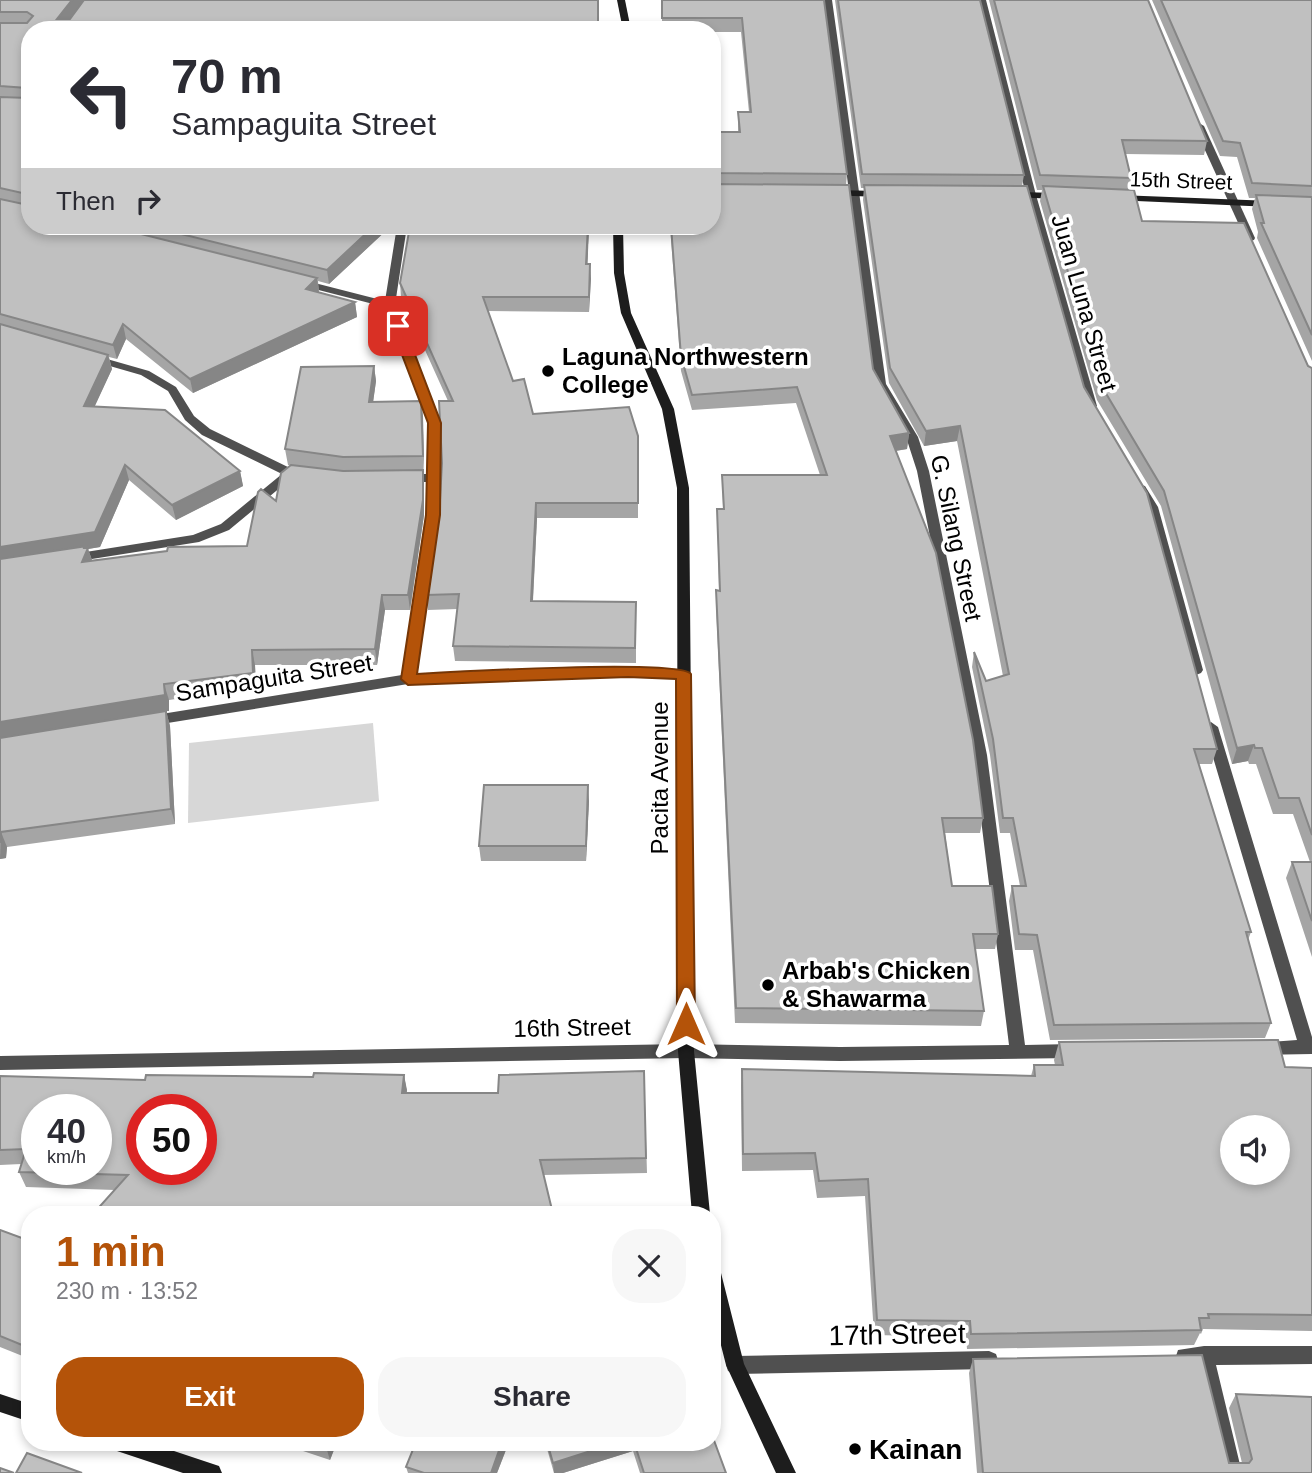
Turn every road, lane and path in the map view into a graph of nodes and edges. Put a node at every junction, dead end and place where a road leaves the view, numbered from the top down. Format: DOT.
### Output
graph roads {
  1 [pos="621,0"];
  2 [pos="828,0"];
  3 [pos="982,0"];
  4 [pos="625,21"];
  5 [pos="1196,121"];
  6 [pos="824,193"];
  7 [pos="852,193"];
  8 [pos="893,194"];
  9 [pos="1003,195"];
  10 [pos="1031,195"];
  11 [pos="1072,197"];
  12 [pos="1112,198"];
  13 [pos="1234,202"];
  14 [pos="1286,205"];
  15 [pos="401,235"];
  16 [pos="618,235"];
  17 [pos="1257,254"];
  18 [pos="285,279"];
  19 [pos="390,305"];
  20 [pos="79,354"];
  21 [pos="1096,413"];
  22 [pos="1130,472"];
  23 [pos="290,473"];
  24 [pos="317,476"];
  25 [pos="396,478"];
  26 [pos="435,478"];
  27 [pos="65,559"];
  28 [pos="684,674"];
  29 [pos="408,679"];
  30 [pos="1200,686"];
  31 [pos="1207,712"];
  32 [pos="136,723"];
  33 [pos="1310,1047"];
  34 [pos="1238,1048"];
  35 [pos="1087,1050"];
  36 [pos="686,1051"];
  37 [pos="1018,1051"];
  38 [pos="0,1063"];
  39 [pos="700,1206"];
  40 [pos="721,1309"];
  41 [pos="1312,1354"];
  42 [pos="1205,1355"];
  43 [pos="1163,1356"];
  44 [pos="1011,1359"];
  45 [pos="735,1365"];
  46 [pos="0,1403"];
  47 [pos="21,1410"];
  48 [pos="145,1451"];
  49 [pos="212,1473"];
  50 [pos="786,1473"];
  51 [pos="1232,1473"];
  1 -- 4 [label="main road"];
  2 -- 7 [label="street, G. Silang Street"];
  3 -- 10 [label="street, Juan Luna Street"];
  5 -- 13 [label="street"];
  6 -- 7 [label="main road"];
  7 -- 8 [label="main road"];
  7 -- 37 [label="street, G. Silang Street"];
  9 -- 10 [label="main road"];
  10 -- 11 [label="main road"];
  10 -- 21 [label="street, Juan Luna Street"];
  12 -- 13 [label="main road, 15th Street"];
  13 -- 14 [label="main road, 15th Street"];
  13 -- 17 [label="street"];
  15 -- 19 [label="street"];
  16 -- 28 [label="main road, Pacita Avenue"];
  18 -- 19 [label="street"];
  19 -- 26 [label="street"];
  20 -- 23 [label="street"];
  22 -- 30 [label="street"];
  23 -- 24 [label="street"];
  23 -- 27 [label="street"];
  25 -- 26 [label="street"];
  26 -- 29 [label="street"];
  28 -- 29 [label="street, Sampaguita Street"];
  28 -- 36 [label="main road, Pacita Avenue"];
  29 -- 32 [label="street, Sampaguita Street"];
  31 -- 33 [label="street"];
  33 -- 34 [label="street"];
  35 -- 37 [label="street, 16th Street"];
  36 -- 37 [label="street, 16th Street"];
  36 -- 38 [label="street, 16th Street"];
  36 -- 39 [label="main road, Pacita Avenue"];
  40 -- 45 [label="main road"];
  41 -- 42 [label="street"];
  42 -- 43 [label="street"];
  42 -- 51 [label="street"];
  44 -- 45 [label="street, 17th Street"];
  45 -- 50 [label="main road"];
  46 -- 47 [label="main road"];
  48 -- 49 [label="main road"];
}
